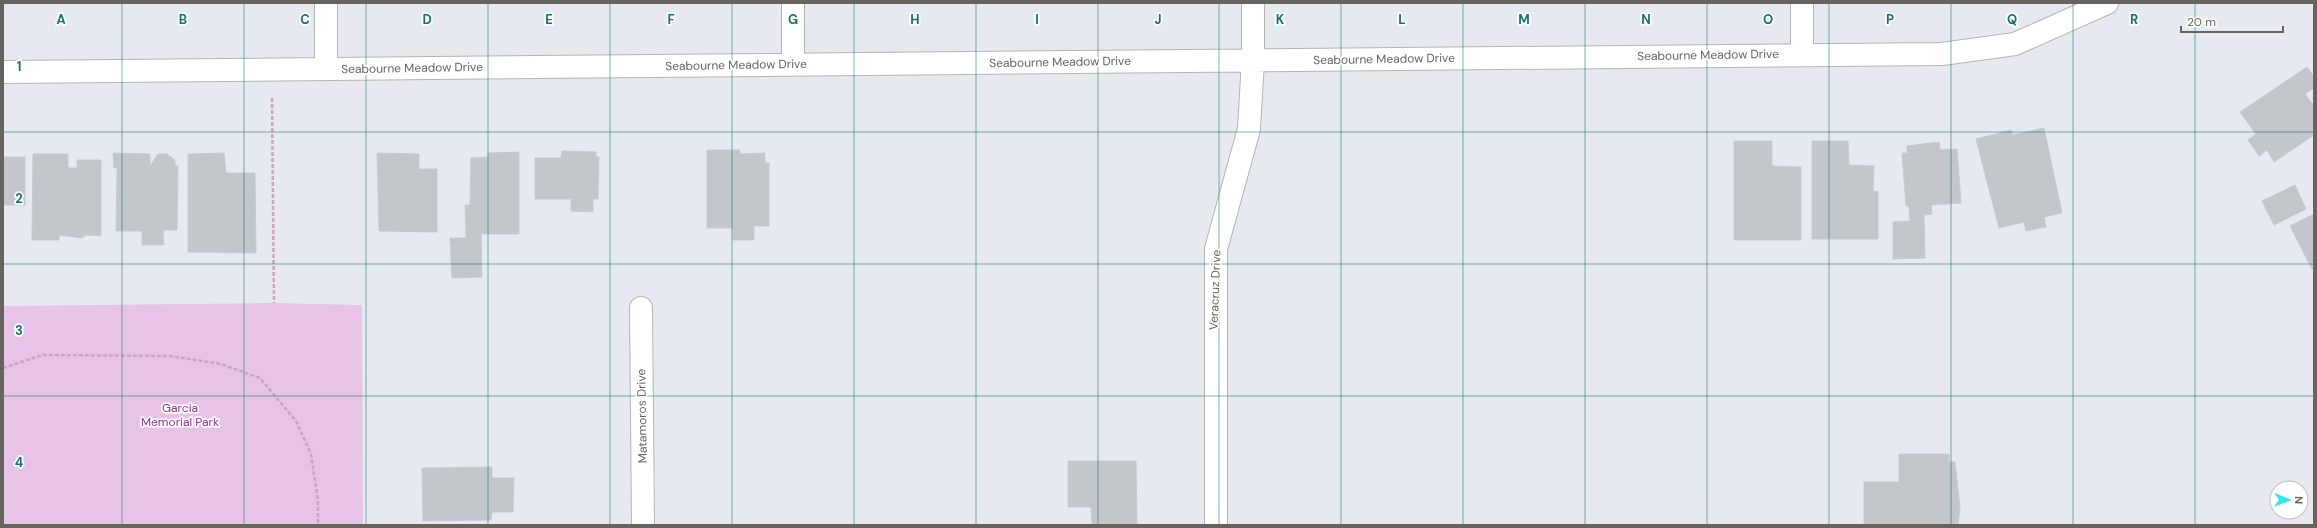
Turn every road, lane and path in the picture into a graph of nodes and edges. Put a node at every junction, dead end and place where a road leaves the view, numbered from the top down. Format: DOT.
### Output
graph roads {
  1 [pos="326,3"];
  2 [pos="793,3"];
  3 [pos="1253,3"];
  4 [pos="1802,3"];
  5 [pos="2107,3"];
  6 [pos="1802,54"];
  7 [pos="1253,60"];
  8 [pos="792,64"];
  9 [pos="272,69"];
  10 [pos="326,69"];
  11 [pos="3,72"];
  12 [pos="274,303"];
  13 [pos="641,308"];
  14 [pos="3,368"];
  15 [pos="318,525"];
  16 [pos="643,525"];
  17 [pos="1216,525"];
  1 -- 10 [label="street"];
  2 -- 8 [label="street"];
  3 -- 7 [label="street, Veracruz Drive"];
  4 -- 6 [label="street"];
  5 -- 6 [label="street, Seabourne Meadow Drive"];
  6 -- 7 [label="street, Seabourne Meadow Drive"];
  7 -- 8 [label="street, Seabourne Meadow Drive"];
  7 -- 17 [label="street, Veracruz Drive"];
  8 -- 10 [label="street, Seabourne Meadow Drive"];
  9 -- 10 [label="street, Seabourne Meadow Drive"];
  9 -- 11 [label="street, Seabourne Meadow Drive"];
  9 -- 12 [label="path"];
  13 -- 16 [label="street, Matamoros Drive"];
  14 -- 15 [label="path"];
}
